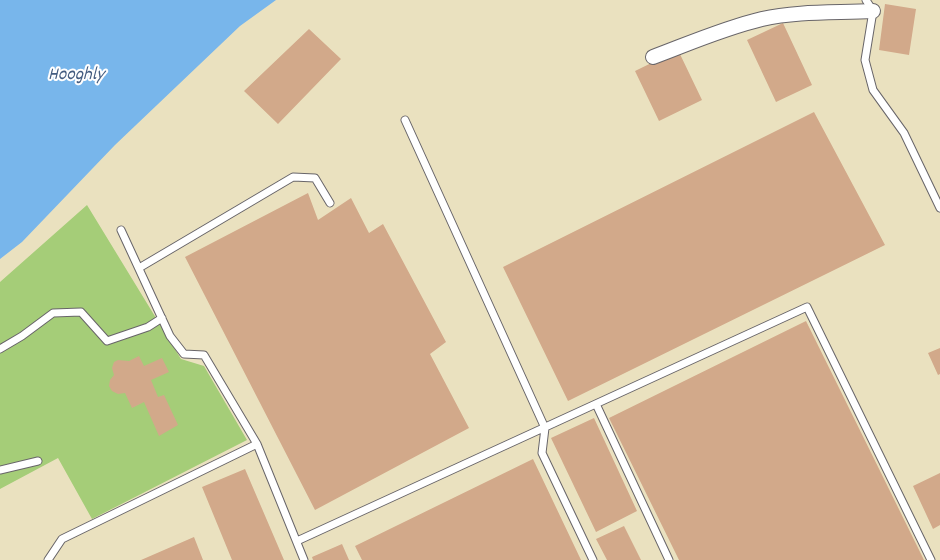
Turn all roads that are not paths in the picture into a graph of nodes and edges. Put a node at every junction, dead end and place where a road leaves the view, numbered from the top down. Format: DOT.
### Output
graph roads {
  1 [pos="870,6"];
  2 [pos="653,57"];
  3 [pos="405,120"];
  4 [pos="330,203"];
  5 [pos="940,208"];
  6 [pos="121,230"];
  7 [pos="139,268"];
  8 [pos="162,318"];
  9 [pos="0,349"];
  10 [pos="596,404"];
  11 [pos="545,428"];
  12 [pos="257,444"];
  13 [pos="38,461"];
  14 [pos="0,470"];
  15 [pos="297,541"];
  16 [pos="48,560"];
  17 [pos="304,560"];
  18 [pos="593,560"];
  19 [pos="669,560"];
  20 [pos="931,560"];
  1 -- 2 [label="street"];
  1 -- 5 [label="lane"];
  3 -- 11 [label="lane"];
  4 -- 7 [label="lane"];
  6 -- 7 [label="lane"];
  7 -- 8 [label="lane"];
  8 -- 9 [label="lane"];
  8 -- 12 [label="lane"];
  10 -- 11 [label="lane"];
  10 -- 19 [label="lane"];
  10 -- 20 [label="lane"];
  11 -- 15 [label="lane"];
  11 -- 18 [label="lane"];
  12 -- 15 [label="lane"];
  12 -- 16 [label="lane"];
  13 -- 14 [label="lane"];
  15 -- 17 [label="lane"];
}
